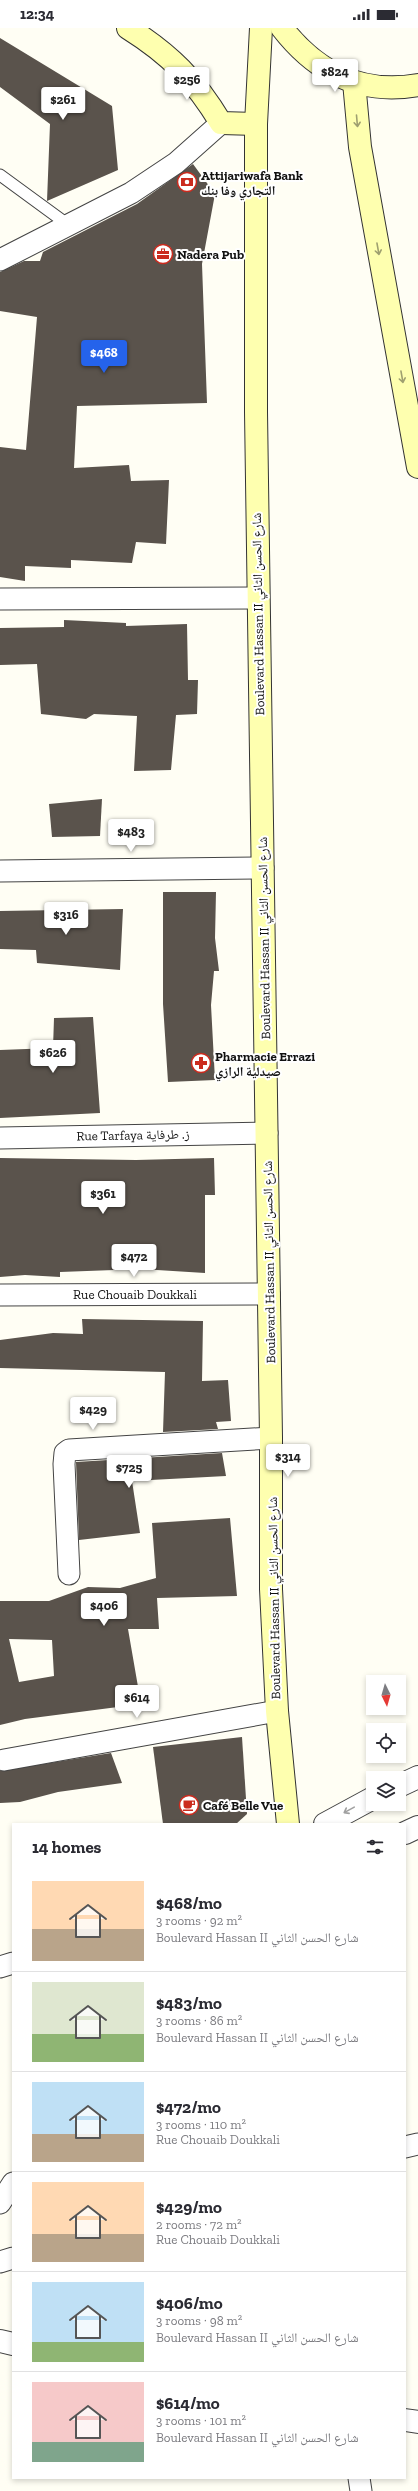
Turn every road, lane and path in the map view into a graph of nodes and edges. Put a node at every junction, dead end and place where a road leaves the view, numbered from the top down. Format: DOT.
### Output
graph roads {
  1 [pos="128,28"];
  2 [pos="261,28"];
  3 [pos="282,28"];
  4 [pos="354,82"];
  5 [pos="418,85"];
  6 [pos="221,123"];
  7 [pos="256,124"];
  8 [pos="0,175"];
  9 [pos="67,224"];
  10 [pos="0,260"];
  11 [pos="418,467"];
  12 [pos="257,598"];
  13 [pos="0,599"];
  14 [pos="263,868"];
  15 [pos="0,871"];
  16 [pos="267,1133"];
  17 [pos="0,1138"];
  18 [pos="269,1294"];
  19 [pos="0,1295"];
  20 [pos="271,1438"];
  21 [pos="70,1574"];
  22 [pos="277,1711"];
  23 [pos="4,1760"];
  24 [pos="418,1777"];
  25 [pos="406,1783"];
  26 [pos="366,1802"];
  27 [pos="288,1823"];
  28 [pos="327,1823"];
  29 [pos="418,1827"];
  30 [pos="406,1833"];
  31 [pos="12,1963"];
  32 [pos="0,1967"];
  33 [pos="418,2144"];
  34 [pos="406,2147"];
  35 [pos="12,2185"];
  36 [pos="0,2203"];
  37 [pos="12,2258"];
  38 [pos="0,2262"];
  39 [pos="0,2342"];
  40 [pos="12,2344"];
  41 [pos="406,2420"];
  42 [pos="418,2422"];
  43 [pos="359,2479"];
  44 [pos="361,2491"];
  1 -- 6 [label="main road"];
  2 -- 7 [label="main road, Boulevard Hassan II شارع الحسن الثاني"];
  3 -- 4 [label="main road"];
  4 -- 5 [label="main road"];
  4 -- 11 [label="main road, one-way"];
  6 -- 7 [label="main road"];
  6 -- 9 [label="street"];
  7 -- 12 [label="main road, Boulevard Hassan II شارع الحسن الثاني"];
  8 -- 9 [label="lane"];
  9 -- 10 [label="street"];
  12 -- 13 [label="street"];
  12 -- 14 [label="main road, Boulevard Hassan II شارع الحسن الثاني"];
  14 -- 15 [label="street"];
  14 -- 16 [label="main road, Boulevard Hassan II شارع الحسن الثاني"];
  16 -- 17 [label="street, Rue Tarfaya ز. طرفاية"];
  16 -- 18 [label="main road, Boulevard Hassan II شارع الحسن الثاني"];
  18 -- 19 [label="street, Rue Chouaib Doukkali"];
  18 -- 20 [label="main road, Boulevard Hassan II شارع الحسن الثاني"];
  20 -- 21 [label="street"];
  20 -- 22 [label="main road, Boulevard Hassan II شارع الحسن الثاني"];
  22 -- 23 [label="street"];
  22 -- 27 [label="main road, Boulevard Hassan II شارع الحسن الثاني"];
  24 -- 25 [label="street"];
  26 -- 28 [label="street, one-way"];
  29 -- 30 [label="street"];
  31 -- 32 [label="street"];
  33 -- 34 [label="street"];
  35 -- 36 [label="street"];
  37 -- 38 [label="street"];
  39 -- 40 [label="street"];
  41 -- 42 [label="street"];
  43 -- 44 [label="street"];
}
